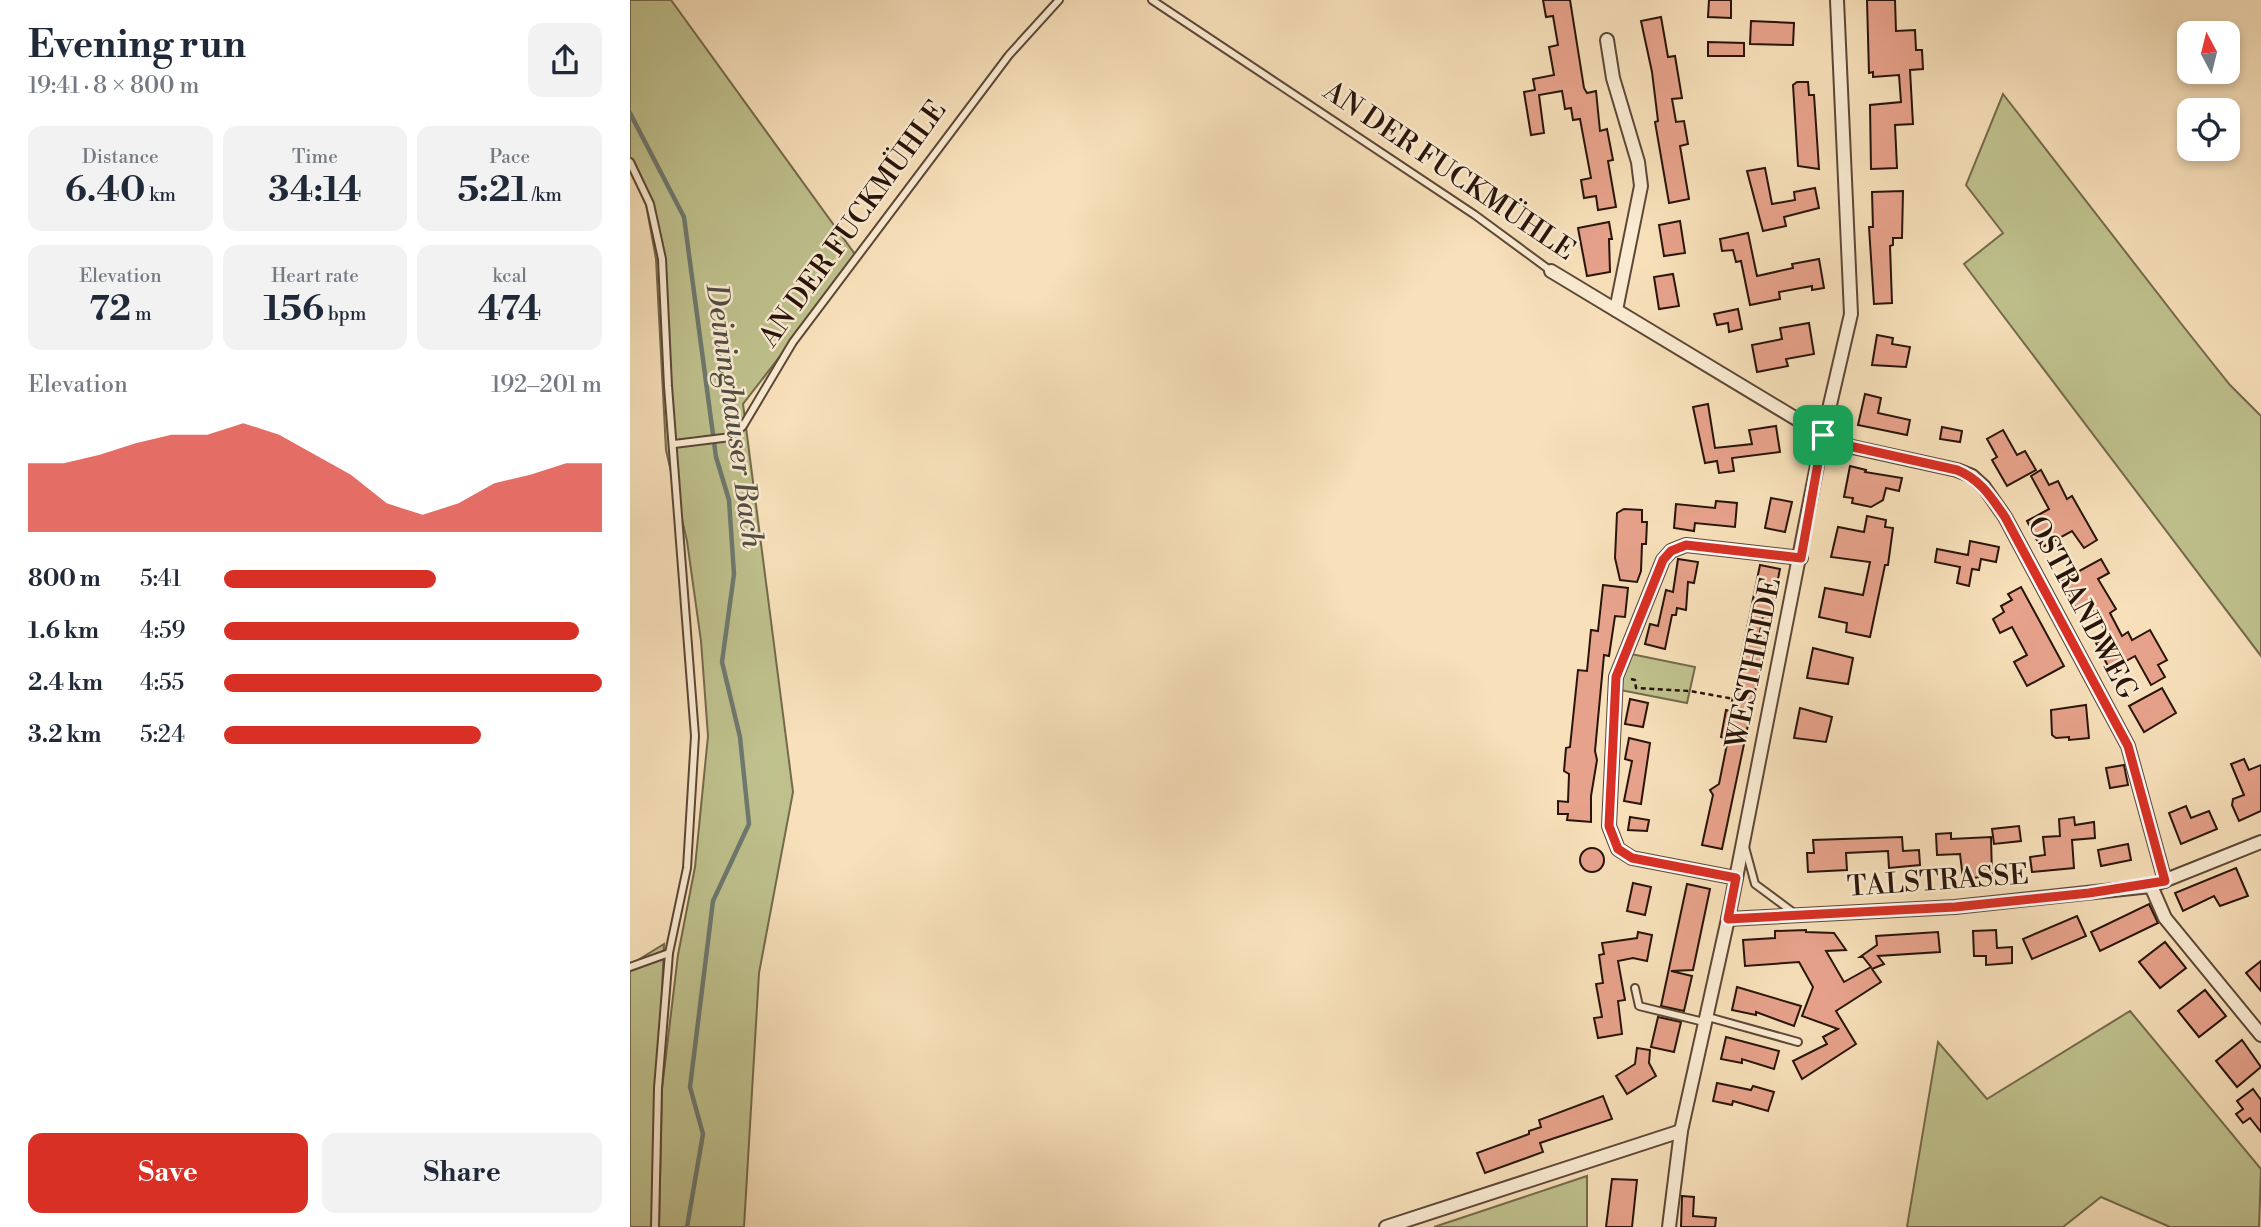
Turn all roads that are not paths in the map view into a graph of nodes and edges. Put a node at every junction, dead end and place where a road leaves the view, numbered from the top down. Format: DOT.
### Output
graph roads {
  1 [pos="1059,0"];
  2 [pos="1152,0"];
  3 [pos="1837,0"];
  4 [pos="1607,40"];
  5 [pos="630,162"];
  6 [pos="1551,271"];
  7 [pos="1616,310"];
  8 [pos="1823,435"];
  9 [pos="674,444"];
  10 [pos="1801,558"];
  11 [pos="1743,841"];
  12 [pos="2261,842"];
  13 [pos="1736,878"];
  14 [pos="2165,881"];
  15 [pos="2151,886"];
  16 [pos="1796,914"];
  17 [pos="1728,919"];
  18 [pos="669,953"];
  19 [pos="630,967"];
  20 [pos="1635,988"];
  21 [pos="1707,1020"];
  22 [pos="2261,1035"];
  23 [pos="1798,1041"];
  24 [pos="1681,1131"];
  25 [pos="655,1227"];
  26 [pos="1386,1227"];
  27 [pos="1669,1227"];
  1 -- 9 [label="lane, AN DER FUCKMÜHLE"];
  2 -- 6 [label="lane, AN DER FUCKMÜHLE"];
  3 -- 8 [label="street, WESTHEIDE"];
  4 -- 7 [label="street"];
  5 -- 9 [label="lane"];
  6 -- 7 [label="street, AN DER FUCKMÜHLE"];
  7 -- 8 [label="street, AN DER FUCKMÜHLE"];
  8 -- 10 [label="street, WESTHEIDE"];
  8 -- 14 [label="street, OSTRANDWEG"];
  9 -- 18 [label="lane"];
  10 -- 11 [label="street, WESTHEIDE"];
  10 -- 13 [label="street"];
  11 -- 13 [label="street, WESTHEIDE"];
  11 -- 16 [label="lane"];
  12 -- 14 [label="street, TALSTRASSE"];
  13 -- 17 [label="street, WESTHEIDE"];
  14 -- 15 [label="street, TALSTRASSE"];
  15 -- 16 [label="street, TALSTRASSE"];
  15 -- 22 [label="street"];
  16 -- 17 [label="street, TALSTRASSE"];
  17 -- 21 [label="street, WESTHEIDE"];
  18 -- 19 [label="lane"];
  18 -- 25 [label="lane"];
  20 -- 21 [label="lane"];
  21 -- 23 [label="lane"];
  21 -- 24 [label="street, WESTHEIDE"];
  24 -- 26 [label="street"];
  24 -- 27 [label="street, WESTHEIDE"];
}
